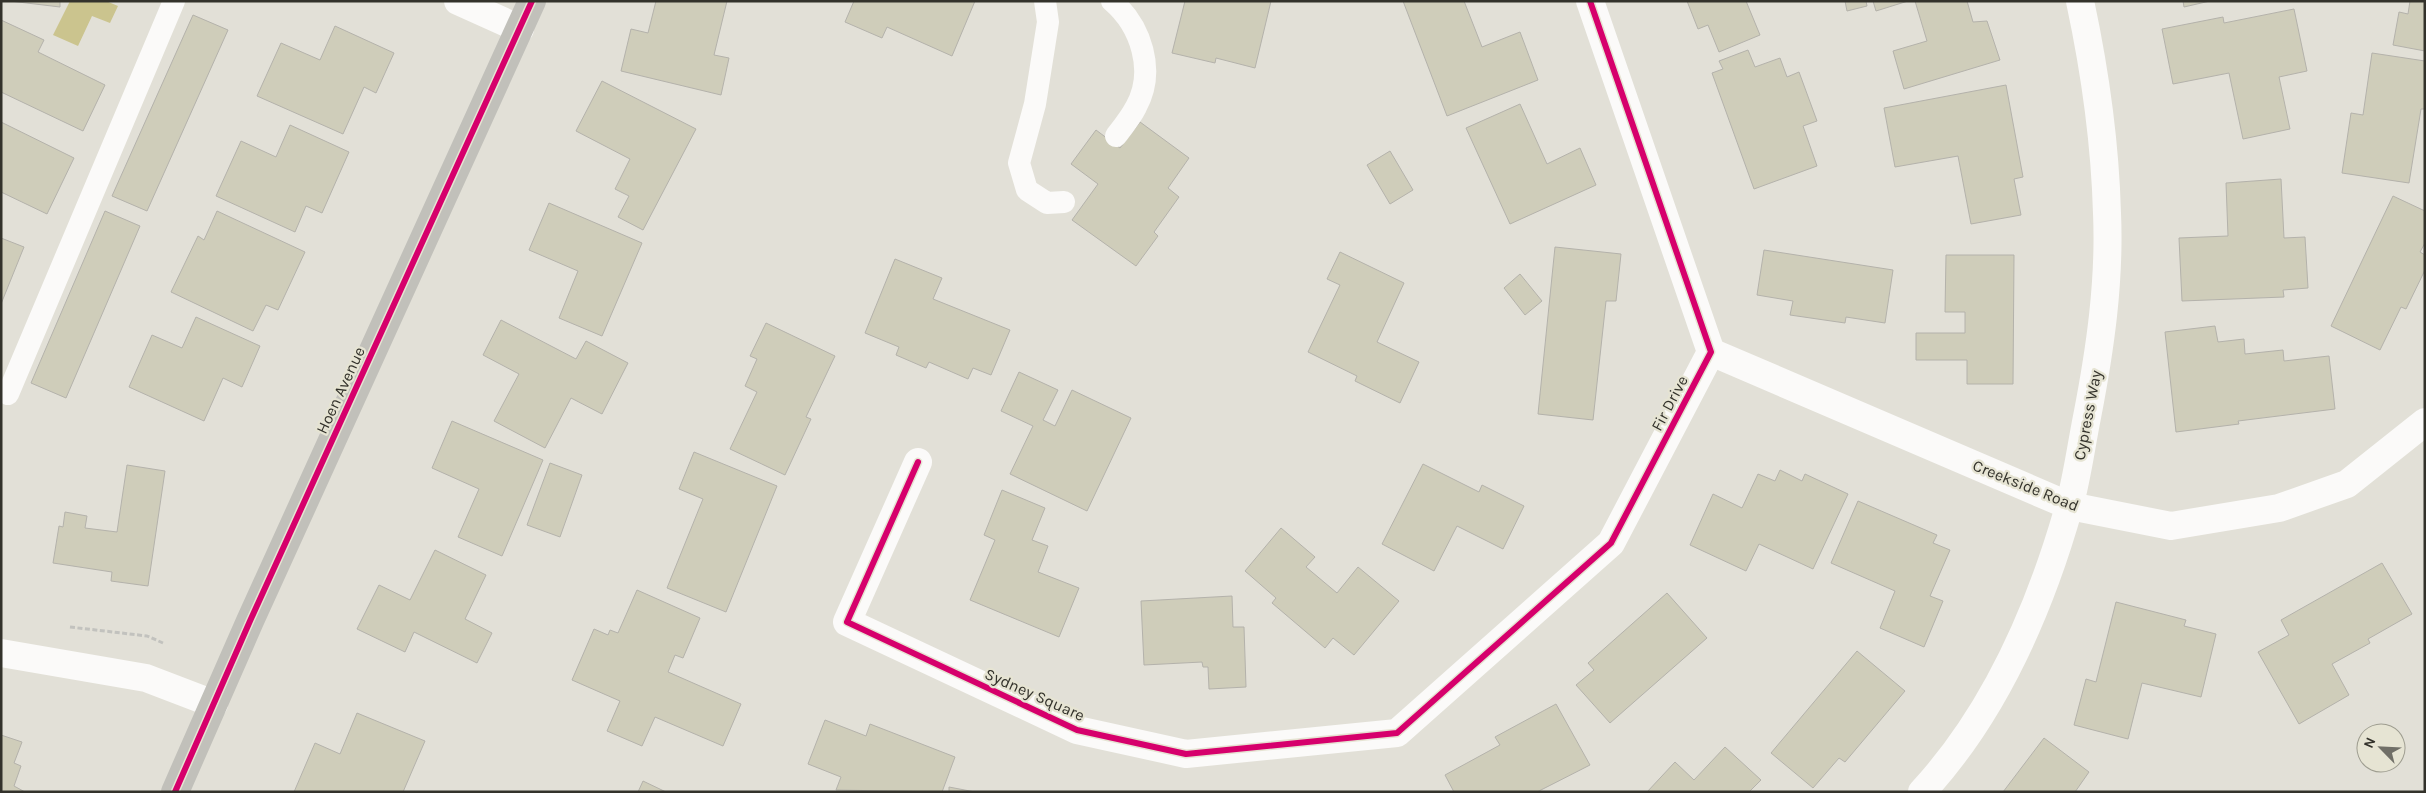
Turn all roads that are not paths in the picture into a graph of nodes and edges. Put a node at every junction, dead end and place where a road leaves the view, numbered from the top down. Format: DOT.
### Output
graph roads {
  1 [pos="174,1"];
  2 [pos="458,1"];
  3 [pos="532,1"];
  4 [pos="1045,1"];
  5 [pos="1112,1"];
  6 [pos="1590,1"];
  7 [pos="2080,1"];
  8 [pos="520,29"];
  9 [pos="1116,136"];
  10 [pos="1064,202"];
  11 [pos="1711,352"];
  12 [pos="8,394"];
  13 [pos="2425,422"];
  14 [pos="918,462"];
  15 [pos="2070,506"];
  16 [pos="1,653"];
  17 [pos="214,704"];
  18 [pos="1397,732"];
  19 [pos="175,792"];
  20 [pos="1922,792"];
  1 -- 12 [label="lane"];
  2 -- 8 [label="street"];
  3 -- 8 [label="street, Hoen Avenue"];
  4 -- 10 [label="lane"];
  5 -- 9 [label="lane"];
  6 -- 11 [label="street"];
  7 -- 15 [label="street, Cypress Way"];
  8 -- 17 [label="street, Hoen Avenue"];
  11 -- 15 [label="street, Creekside Road"];
  11 -- 18 [label="street, Fir Drive"];
  13 -- 15 [label="street, Creekside Road"];
  14 -- 18 [label="street, Sydney Square"];
  15 -- 20 [label="street, Cypress Way"];
  16 -- 17 [label="street"];
  17 -- 19 [label="street, Hoen Avenue"];
}
